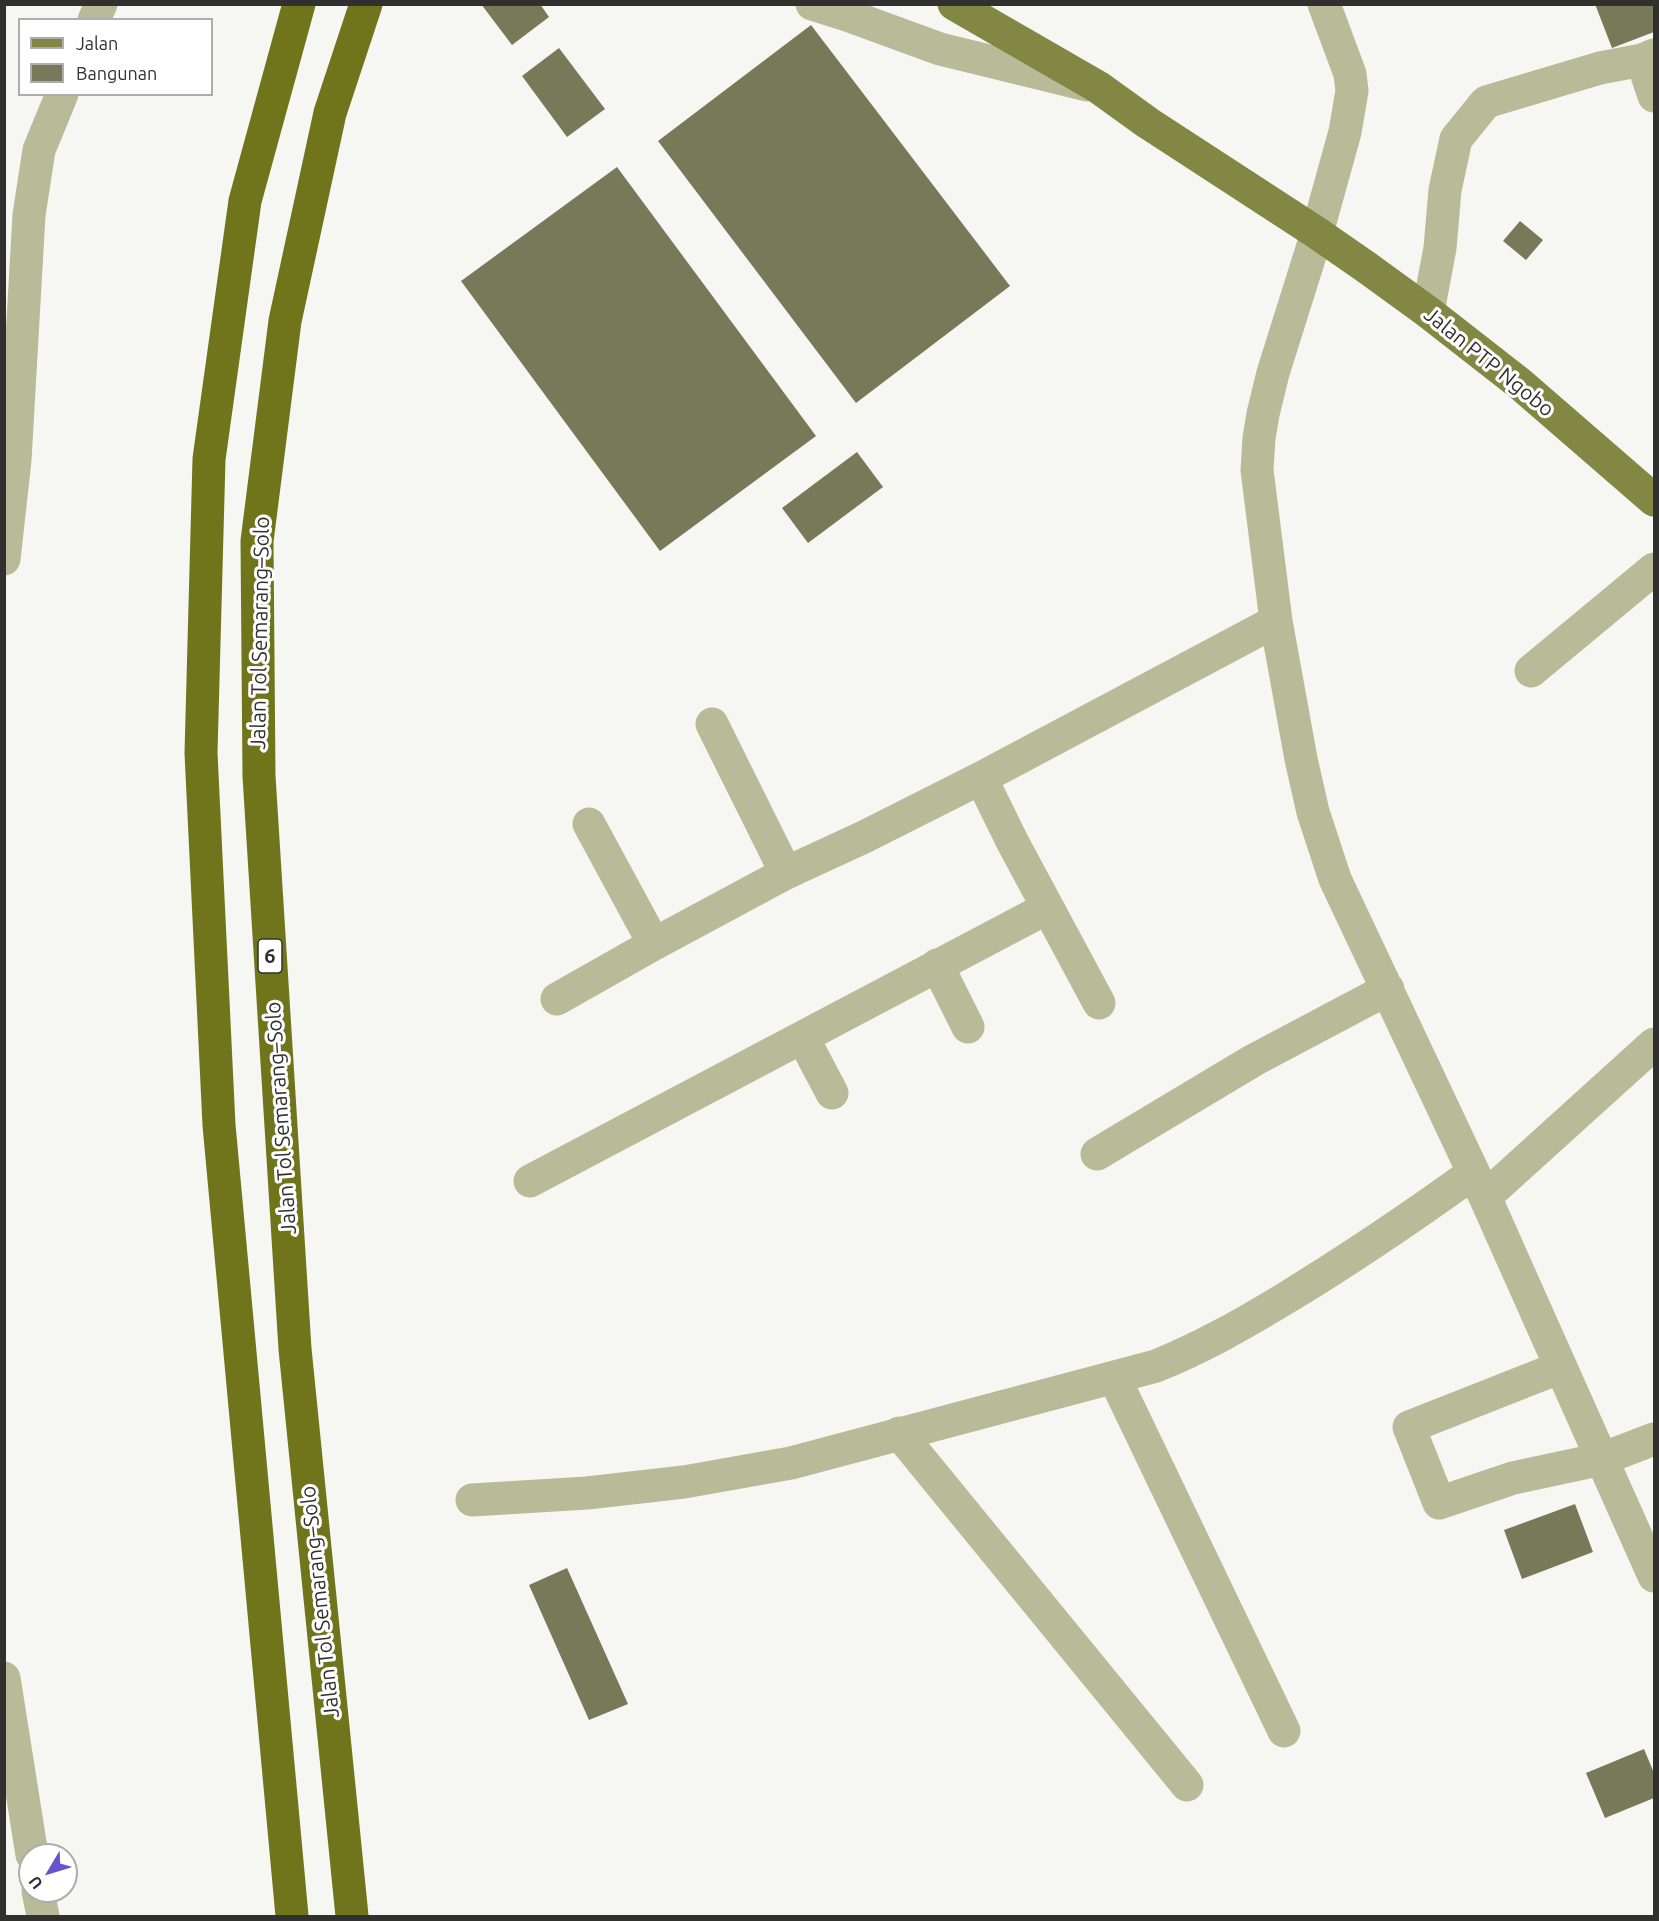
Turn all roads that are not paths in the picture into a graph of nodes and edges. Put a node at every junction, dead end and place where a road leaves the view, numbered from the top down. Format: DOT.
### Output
graph roads {
  1 [pos="299,4"];
  2 [pos="366,4"];
  3 [pos="812,4"];
  4 [pos="954,4"];
  5 [pos="1324,4"];
  6 [pos="1648,57"];
  7 [pos="1098,87"];
  8 [pos="61,96"];
  9 [pos="1654,96"];
  10 [pos="1317,233"];
  11 [pos="1428,312"];
  12 [pos="1654,500"];
  13 [pos="4,559"];
  14 [pos="1654,569"];
  15 [pos="1276,621"];
  16 [pos="1531,671"];
  17 [pos="712,724"];
  18 [pos="981,778"];
  19 [pos="589,824"];
  20 [pos="786,873"];
  21 [pos="1047,908"];
  22 [pos="654,944"];
  23 [pos="937,965"];
  24 [pos="1389,989"];
  25 [pos="557,999"];
  26 [pos="1099,1003"];
  27 [pos="968,1026"];
  28 [pos="802,1038"];
  29 [pos="1654,1044"];
  30 [pos="832,1093"];
  31 [pos="1097,1154"];
  32 [pos="530,1181"];
  33 [pos="1479,1185"];
  34 [pos="1561,1367"];
  35 [pos="1114,1377"];
  36 [pos="900,1433"];
  37 [pos="1654,1439"];
  38 [pos="1602,1459"];
  39 [pos="472,1500"];
  40 [pos="1654,1576"];
  41 [pos="4,1678"];
  42 [pos="1284,1731"];
  43 [pos="1187,1785"];
  44 [pos="30,1843"];
  45 [pos="292,1917"];
  46 [pos="352,1917"];
  1 -- 45 [label="highway"];
  2 -- 46 [label="highway, Jalan Tol Semarang–Solo / 6"];
  3 -- 7 [label="street"];
  4 -- 7 [label="main road, Jalan PTP Ngobo"];
  5 -- 10 [label="street"];
  6 -- 9 [label="street"];
  6 -- 11 [label="street"];
  7 -- 10 [label="main road, Jalan PTP Ngobo"];
  8 -- 13 [label="street"];
  10 -- 11 [label="main road, Jalan PTP Ngobo"];
  10 -- 15 [label="street"];
  11 -- 12 [label="main road, Jalan PTP Ngobo"];
  14 -- 16 [label="street"];
  15 -- 18 [label="street"];
  15 -- 24 [label="street"];
  17 -- 20 [label="street"];
  18 -- 20 [label="street"];
  18 -- 21 [label="street"];
  19 -- 22 [label="street"];
  20 -- 22 [label="street"];
  21 -- 23 [label="street"];
  21 -- 26 [label="street"];
  22 -- 25 [label="street"];
  23 -- 27 [label="street"];
  23 -- 28 [label="street"];
  24 -- 31 [label="street"];
  24 -- 33 [label="street"];
  28 -- 30 [label="street"];
  28 -- 32 [label="street"];
  29 -- 33 [label="street"];
  33 -- 34 [label="street"];
  33 -- 35 [label="street"];
  34 -- 38 [label="street"];
  34 -- 38 [label="street"];
  35 -- 36 [label="street"];
  35 -- 42 [label="street"];
  36 -- 39 [label="street"];
  36 -- 43 [label="street"];
  37 -- 38 [label="street"];
  38 -- 40 [label="street"];
  41 -- 44 [label="street"];
}
